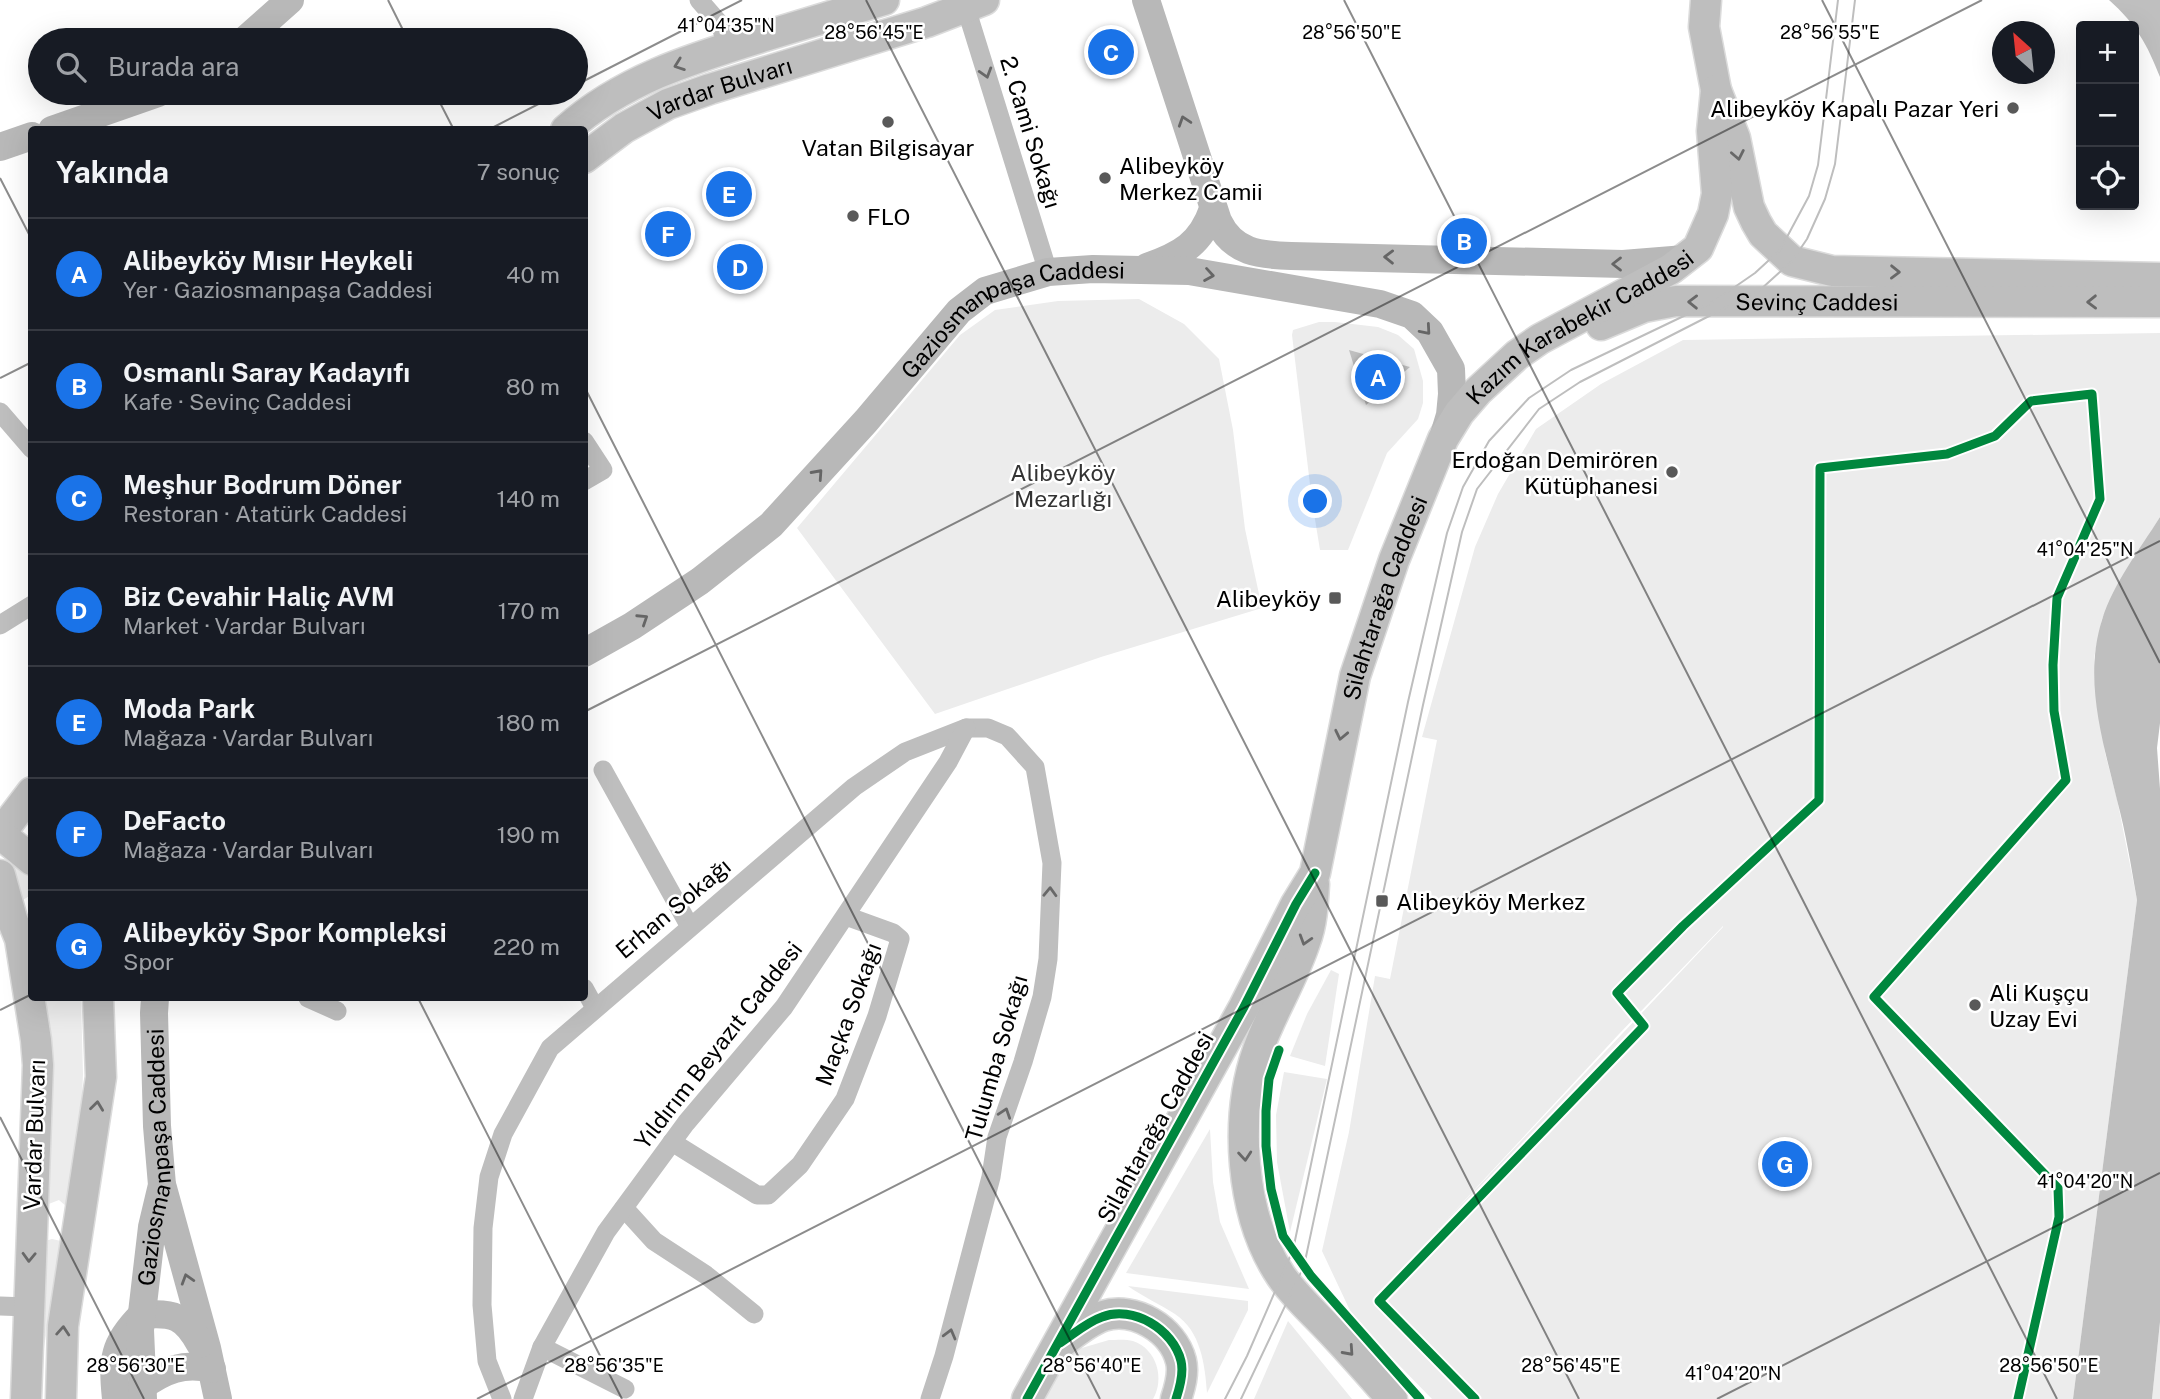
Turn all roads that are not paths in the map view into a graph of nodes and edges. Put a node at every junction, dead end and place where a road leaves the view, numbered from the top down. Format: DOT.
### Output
graph roads {
  1 [pos="290,0"];
  2 [pos="699,0"];
  3 [pos="884,0"];
  4 [pos="1146,0"];
  5 [pos="1692,0"];
  6 [pos="853,4"];
  7 [pos="975,4"];
  8 [pos="1705,14"];
  9 [pos="258,28"];
  10 [pos="729,47"];
  11 [pos="1716,90"];
  12 [pos="124,105"];
  13 [pos="63,126"];
  14 [pos="571,126"];
  15 [pos="28,137"];
  16 [pos="0,147"];
  17 [pos="588,155"];
  18 [pos="1213,209"];
  19 [pos="1685,259"];
  20 [pos="1141,269"];
  21 [pos="1048,272"];
  22 [pos="2160,278"];
  23 [pos="2160,302"];
  24 [pos="1491,378"];
  25 [pos="0,412"];
  26 [pos="1443,439"];
  27 [pos="28,444"];
  28 [pos="588,447"];
  29 [pos="588,479"];
  30 [pos="28,608"];
  31 [pos="0,625"];
  32 [pos="588,651"];
  33 [pos="966,728"];
  34 [pos="603,770"];
  35 [pos="28,797"];
  36 [pos="0,834"];
  37 [pos="28,857"];
  38 [pos="1315,873"];
  39 [pos="0,875"];
  40 [pos="28,914"];
  41 [pos="846,916"];
  42 [pos="690,927"];
  43 [pos="20,939"];
  44 [pos="28,990"];
  45 [pos="588,996"];
  46 [pos="30,1001"];
  47 [pos="98,1001"];
  48 [pos="155,1001"];
  49 [pos="315,1001"];
  50 [pos="594,1008"];
  51 [pos="337,1011"];
  52 [pos="672,1142"];
  53 [pos="162,1185"];
  54 [pos="624,1208"];
  55 [pos="14,1307"];
  56 [pos="754,1314"];
  57 [pos="142,1315"];
  58 [pos="542,1347"];
  59 [pos="1052,1350"];
  60 [pos="212,1368"];
  61 [pos="625,1388"];
  62 [pos="142,1393"];
  63 [pos="26,1399"];
  64 [pos="61,1399"];
  65 [pos="116,1399"];
  66 [pos="218,1399"];
  67 [pos="502,1399"];
  68 [pos="523,1399"];
  69 [pos="930,1399"];
  70 [pos="1027,1399"];
  71 [pos="1176,1399"];
  72 [pos="1392,1399"];
  1 -- 9 [label="main road"];
  2 -- 10 [label="street"];
  3 -- 6 [label="main road, Vardar Bulvarı"];
  18 -- 4 [label="main road, one-way"];
  5 -- 8 [label="main road"];
  6 -- 10 [label="main road, Vardar Bulvarı"];
  7 -- 17 [label="main road, Vardar Bulvarı"];
  7 -- 21 [label="street, 2. Cami Sokağı, one-way"];
  8 -- 11 [label="main road"];
  10 -- 14 [label="main road, Vardar Bulvarı, one-way"];
  11 -- 19 [label="main road, Kazım Karabekir Caddesi"];
  11 -- 22 [label="main road, Sevinç Caddesi, one-way"];
  12 -- 13 [label="main road"];
  15 -- 16 [label="main road"];
  19 -- 18 [label="main road, one-way"];
  18 -- 20 [label="main road"];
  19 -- 24 [label="main road, Kazım Karabekir Caddesi"];
  20 -- 21 [label="main road, Gaziosmanpaşa Caddesi"];
  20 -- 26 [label="main road, Gaziosmanpaşa Caddesi, one-way"];
  32 -- 21 [label="main road, Gaziosmanpaşa Caddesi, one-way"];
  23 -- 24 [label="main road, Sevinç Caddesi, one-way"];
  24 -- 26 [label="main road, Kazım Karabekir Caddesi"];
  25 -- 27 [label="street"];
  26 -- 38 [label="main road, Silahtarağa Caddesi, one-way"];
  28 -- 29 [label="street"];
  30 -- 31 [label="street"];
  33 -- 41 [label="street, Yıldırım Beyazıt Caddesi"];
  33 -- 42 [label="street, Erhan Sokağı"];
  69 -- 33 [label="street, Tulumba Sokağı, one-way"];
  34 -- 42 [label="street"];
  35 -- 36 [label="main road"];
  36 -- 37 [label="main road"];
  38 -- 59 [label="main road, Silahtarağa Caddesi"];
  38 -- 72 [label="main road, one-way"];
  39 -- 43 [label="main road, Vardar Bulvarı"];
  40 -- 43 [label="main road"];
  41 -- 52 [label="street, Yıldırım Beyazıt Caddesi"];
  41 -- 52 [label="street, Maçka Sokağı"];
  42 -- 50 [label="street, Erhan Sokağı"];
  43 -- 44 [label="main road, Vardar Bulvarı, one-way"];
  45 -- 50 [label="street"];
  46 -- 55 [label="main road, Vardar Bulvarı, one-way"];
  64 -- 47 [label="main road, one-way"];
  48 -- 53 [label="main road, Gaziosmanpaşa Caddesi"];
  49 -- 51 [label="street"];
  50 -- 67 [label="street, Erhan Sokağı"];
  52 -- 54 [label="street, Yıldırım Beyazıt Caddesi"];
  53 -- 57 [label="main road, Gaziosmanpaşa Caddesi"];
  60 -- 53 [label="main road, one-way"];
  54 -- 56 [label="street"];
  54 -- 58 [label="street, Yıldırım Beyazıt Caddesi"];
  55 -- 63 [label="main road, Vardar Bulvarı"];
  57 -- 60 [label="main road"];
  57 -- 62 [label="main road, Gaziosmanpaşa Caddesi"];
  57 -- 65 [label="main road, Gaziosmanpaşa Caddesi"];
  58 -- 61 [label="street"];
  58 -- 68 [label="street, Yıldırım Beyazıt Caddesi"];
  59 -- 70 [label="main road, Silahtarağa Caddesi"];
  59 -- 71 [label="main road"];
  60 -- 62 [label="main road"];
  60 -- 66 [label="main road"];
}
